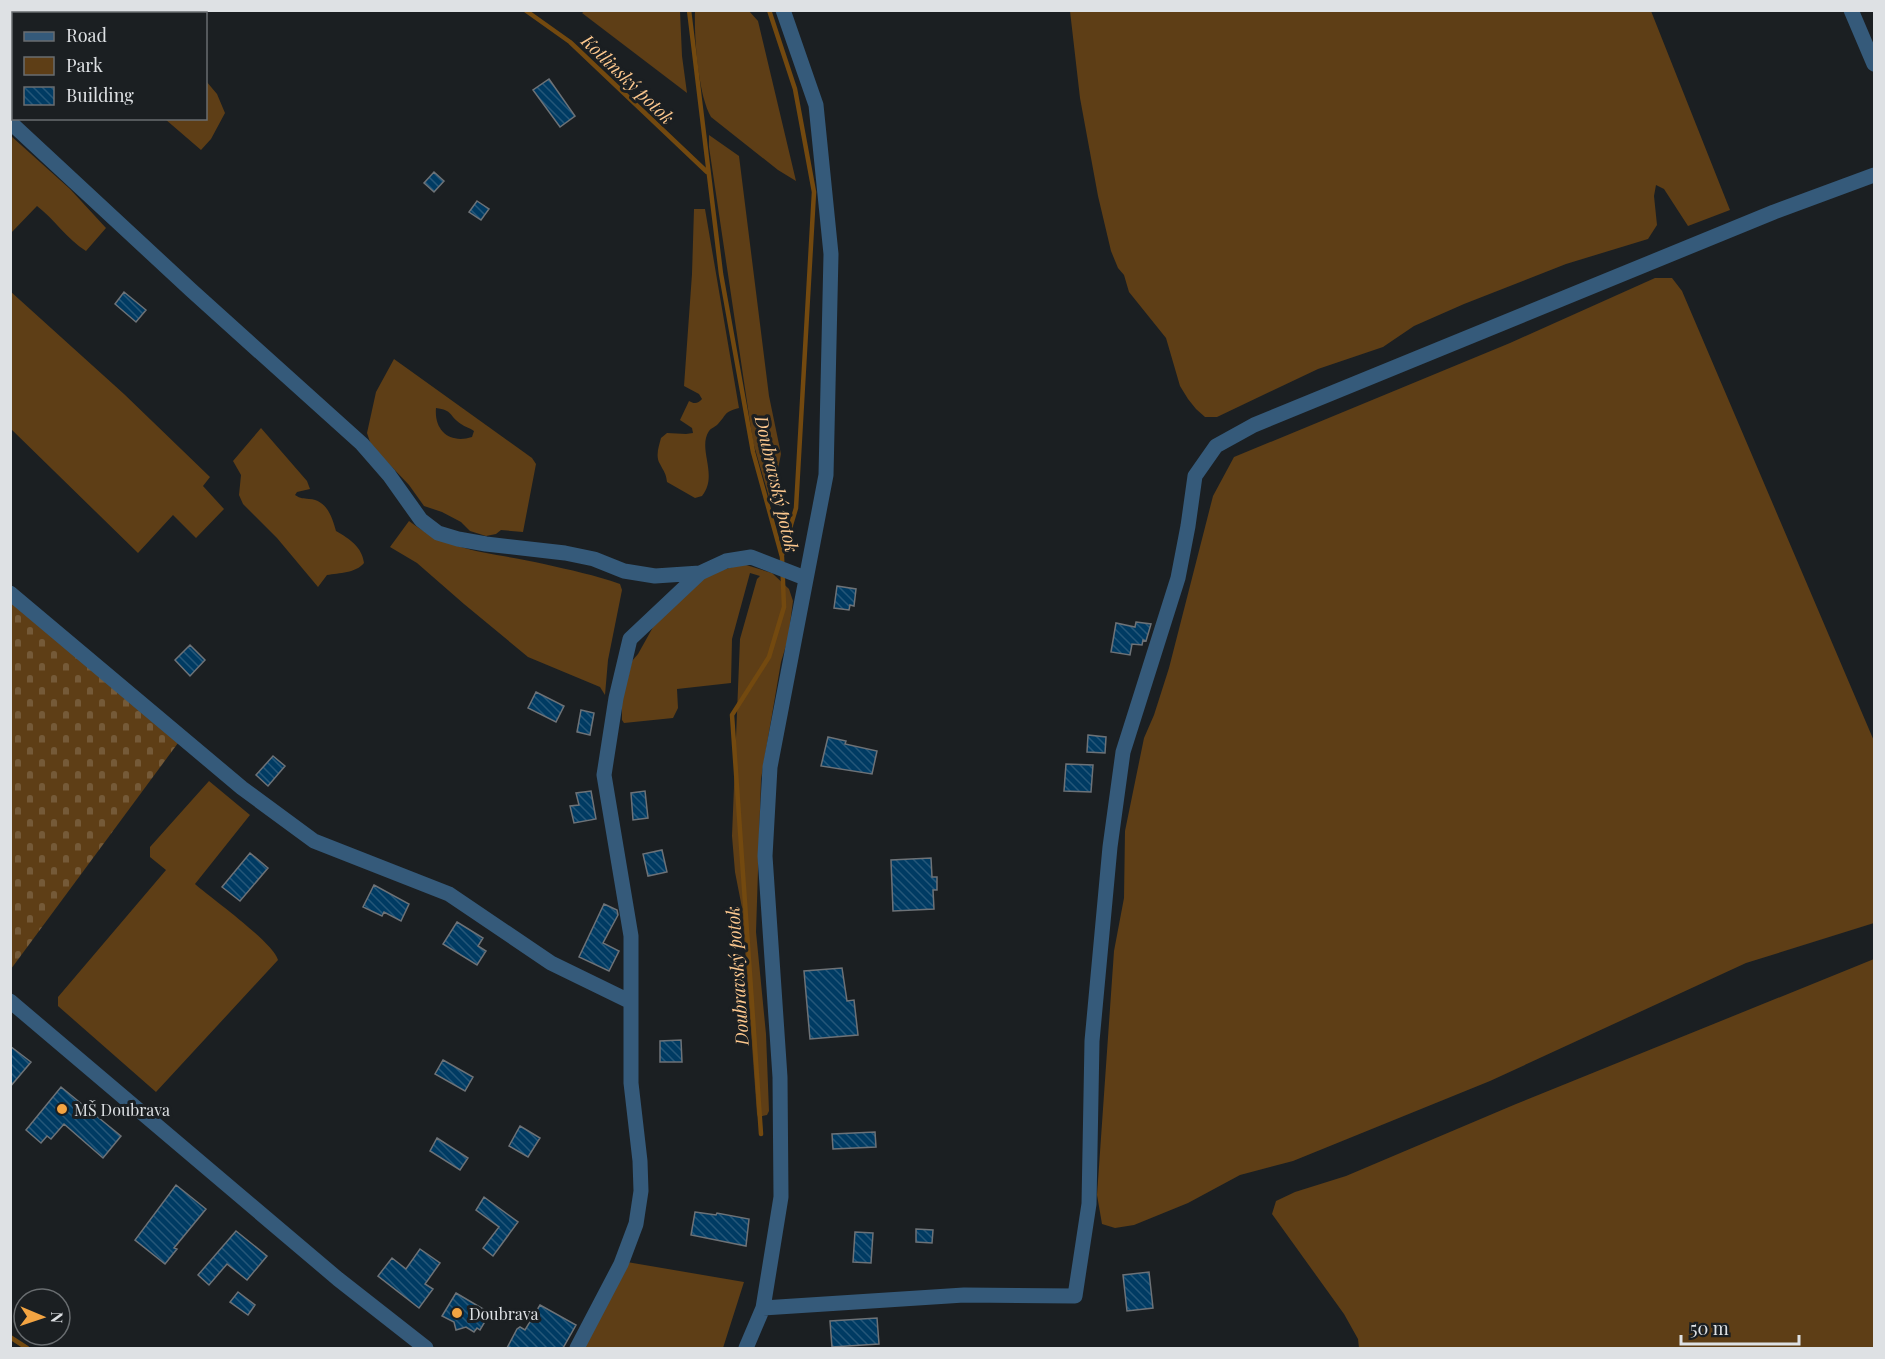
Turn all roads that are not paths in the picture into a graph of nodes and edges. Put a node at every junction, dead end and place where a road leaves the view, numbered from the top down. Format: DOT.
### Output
graph roads {
  1 [pos="783,10"];
  2 [pos="1851,10"];
  3 [pos="1875,64"];
  4 [pos="10,122"];
  5 [pos="1875,175"];
  6 [pos="700,573"];
  7 [pos="806,578"];
  8 [pos="10,593"];
  9 [pos="10,1001"];
  10 [pos="629,1001"];
  11 [pos="763,1308"];
  12 [pos="426,1348"];
  13 [pos="576,1348"];
  14 [pos="746,1348"];
  1 -- 7 [label="street"];
  2 -- 3 [label="street"];
  4 -- 6 [label="street"];
  5 -- 11 [label="street"];
  6 -- 7 [label="street"];
  6 -- 10 [label="street"];
  7 -- 11 [label="street"];
  8 -- 10 [label="street"];
  9 -- 12 [label="street"];
  10 -- 13 [label="street"];
  11 -- 14 [label="street"];
}
